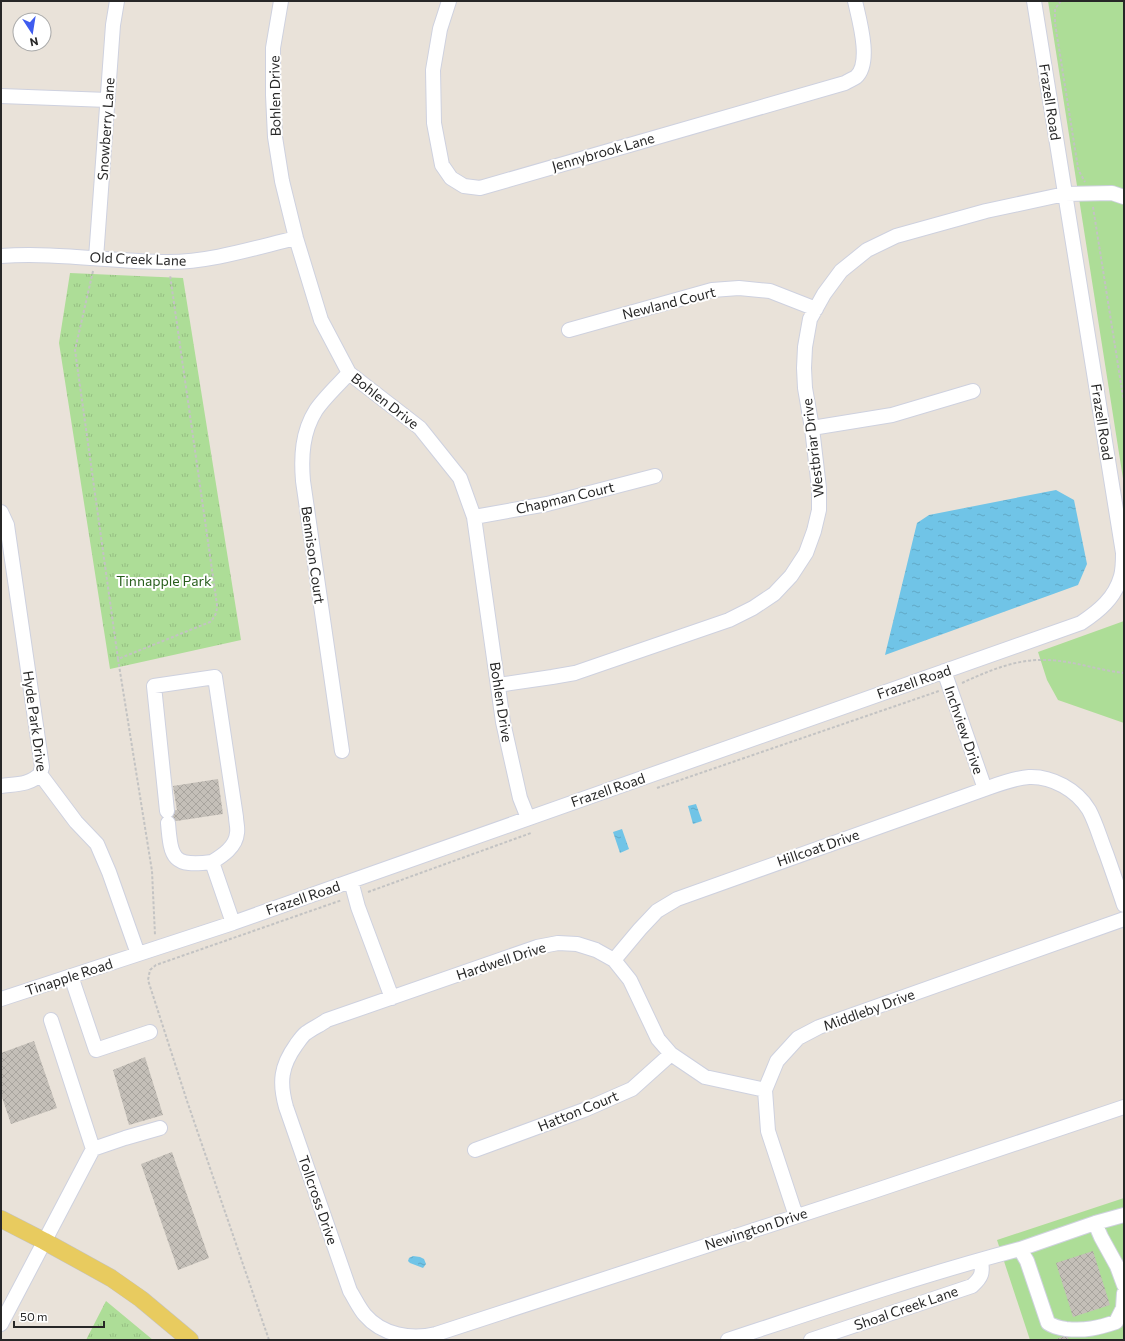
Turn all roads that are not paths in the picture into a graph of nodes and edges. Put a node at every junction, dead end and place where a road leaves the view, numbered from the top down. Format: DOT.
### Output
graph roads {
  1 [pos="117,1"];
  2 [pos="281,1"];
  3 [pos="449,1"];
  4 [pos="856,1"];
  5 [pos="1034,1"];
  6 [pos="1,96"];
  7 [pos="108,100"];
  8 [pos="1065,194"];
  9 [pos="1124,197"];
  10 [pos="296,238"];
  11 [pos="1,256"];
  12 [pos="96,258"];
  13 [pos="816,309"];
  14 [pos="569,330"];
  15 [pos="349,373"];
  16 [pos="973,391"];
  17 [pos="812,428"];
  18 [pos="655,476"];
  19 [pos="1,512"];
  20 [pos="474,517"];
  21 [pos="944,671"];
  22 [pos="498,685"];
  23 [pos="342,751"];
  24 [pos="40,774"];
  25 [pos="1,786"];
  26 [pos="985,789"];
  27 [pos="528,818"];
  28 [pos="212,862"];
  29 [pos="351,881"];
  30 [pos="1124,905"];
  31 [pos="1124,920"];
  32 [pos="233,923"];
  33 [pos="138,954"];
  34 [pos="614,960"];
  35 [pos="71,976"];
  36 [pos="392,998"];
  37 [pos="1,999"];
  38 [pos="51,1020"];
  39 [pos="150,1032"];
  40 [pos="671,1054"];
  41 [pos="289,1056"];
  42 [pos="765,1090"];
  43 [pos="1124,1107"];
  44 [pos="160,1128"];
  45 [pos="93,1149"];
  46 [pos="474,1150"];
  47 [pos="1124,1215"];
  48 [pos="796,1216"];
  49 [pos="1,1219"];
  50 [pos="1096,1223"];
  51 [pos="44,1241"];
  52 [pos="1020,1249"];
  53 [pos="981,1260"];
  54 [pos="1124,1286"];
  55 [pos="1124,1294"];
  56 [pos="1,1324"];
  57 [pos="386,1331"];
  58 [pos="190,1340"];
  59 [pos="728,1340"];
  60 [pos="811,1340"];
  1 -- 7 [label="street, Snowberry Lane"];
  2 -- 10 [label="street, Bohlen Drive"];
  3 -- 4 [label="street, Jennybrook Lane"];
  5 -- 8 [label="street, Frazell Road"];
  6 -- 7 [label="street"];
  7 -- 12 [label="street, Snowberry Lane"];
  8 -- 9 [label="street, Westbriar Drive"];
  8 -- 13 [label="street, Westbriar Drive"];
  8 -- 21 [label="street, Frazell Road"];
  10 -- 12 [label="street, Old Creek Lane"];
  10 -- 15 [label="street, Bohlen Drive"];
  11 -- 12 [label="street, Old Creek Lane"];
  13 -- 14 [label="street, Newland Court"];
  13 -- 17 [label="street, Westbriar Drive"];
  15 -- 20 [label="street, Bohlen Drive"];
  15 -- 23 [label="street, Bennison Court"];
  16 -- 17 [label="street"];
  17 -- 22 [label="street, Westbriar Drive"];
  18 -- 20 [label="street, Chapman Court"];
  19 -- 24 [label="street, Hyde Park Drive"];
  20 -- 22 [label="street, Bohlen Drive"];
  21 -- 26 [label="street, Inchview Drive"];
  21 -- 27 [label="street, Frazell Road"];
  22 -- 27 [label="street, Bohlen Drive"];
  24 -- 25 [label="street"];
  24 -- 33 [label="street, Hyde Park Drive"];
  26 -- 30 [label="street, Hillcoat Drive"];
  26 -- 34 [label="street, Hillcoat Drive"];
  27 -- 29 [label="street, Frazell Road"];
  28 -- 28 [label="street"];
  28 -- 32 [label="street"];
  29 -- 32 [label="street, Frazell Road"];
  29 -- 36 [label="street"];
  31 -- 42 [label="street, Middleby Drive"];
  32 -- 33 [label="street, Frazell Road"];
  33 -- 35 [label="street, Tinapple Road"];
  34 -- 36 [label="street, Hardwell Drive"];
  34 -- 40 [label="street, Hardwell Drive"];
  35 -- 37 [label="street, Tinapple Road"];
  35 -- 39 [label="street"];
  36 -- 41 [label="street, Hardwell Drive"];
  38 -- 45 [label="street"];
  40 -- 42 [label="street, Hardwell Drive"];
  40 -- 46 [label="street, Hatton Court"];
  41 -- 57 [label="street, Tollcross Drive"];
  42 -- 48 [label="street, Middleby Drive"];
  43 -- 48 [label="street, Newington Drive"];
  44 -- 45 [label="street"];
  45 -- 51 [label="street"];
  47 -- 50 [label="street"];
  48 -- 57 [label="street, Newington Drive"];
  49 -- 51 [label="main road"];
  50 -- 52 [label="street"];
  50 -- 54 [label="street"];
  51 -- 56 [label="street"];
  51 -- 58 [label="main road"];
  52 -- 53 [label="street"];
  52 -- 55 [label="street"];
  53 -- 59 [label="street"];
  53 -- 60 [label="street, Shoal Creek Lane"];
}
